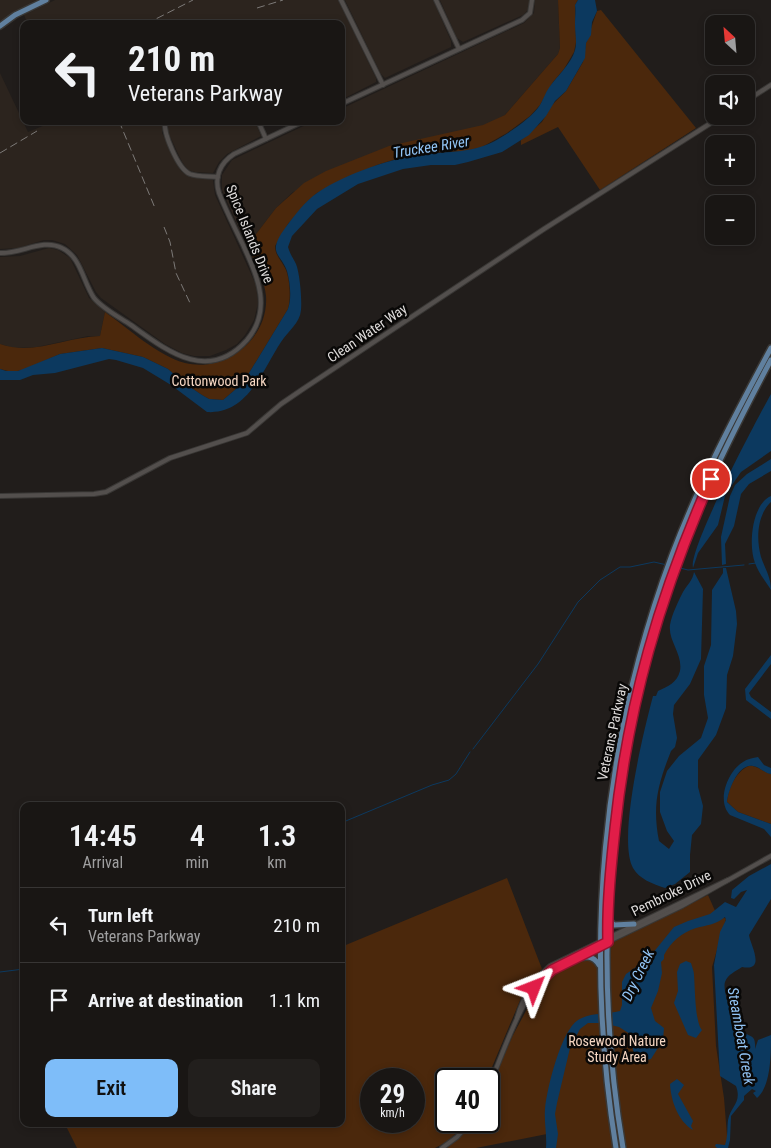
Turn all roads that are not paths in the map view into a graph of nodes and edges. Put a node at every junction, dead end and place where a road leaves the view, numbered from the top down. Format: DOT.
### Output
graph roads {
  1 [pos="46,0"];
  2 [pos="342,0"];
  3 [pos="436,0"];
  4 [pos="532,0"];
  5 [pos="0,26"];
  6 [pos="459,49"];
  7 [pos="383,85"];
  8 [pos="771,85"];
  9 [pos="755,95"];
  10 [pos="345,102"];
  11 [pos="165,125"];
  12 [pos="260,125"];
  13 [pos="296,125"];
  14 [pos="708,125"];
  15 [pos="266,139"];
  16 [pos="218,177"];
  17 [pos="0,253"];
  18 [pos="771,348"];
  19 [pos="771,360"];
  20 [pos="0,496"];
  21 [pos="675,556"];
  22 [pos="669,573"];
  23 [pos="771,856"];
  24 [pos="729,879"];
  25 [pos="608,918"];
  26 [pos="634,924"];
  27 [pos="608,940"];
  28 [pos="599,944"];
  29 [pos="571,960"];
  30 [pos="599,965"];
  31 [pos="516,1022"];
  32 [pos="497,1068"];
  33 [pos="461,1133"];
  34 [pos="442,1148"];
  35 [pos="616,1148"];
  36 [pos="623,1148"];
  1 -- 5 [label="main road"];
  2 -- 7 [label="street"];
  3 -- 6 [label="street"];
  4 -- 6 [label="street"];
  6 -- 7 [label="street"];
  7 -- 10 [label="street"];
  8 -- 9 [label="street"];
  11 -- 16 [label="street"];
  12 -- 15 [label="street"];
  13 -- 15 [label="street, Spice Islands Drive"];
  14 -- 20 [label="street, Clean Water Way"];
  15 -- 16 [label="street, Spice Islands Drive"];
  16 -- 17 [label="street, Spice Islands Drive"];
  18 -- 21 [label="main road, Veterans Parkway"];
  19 -- 21 [label="main road, Veterans Parkway"];
  21 -- 22 [label="main road, Veterans Parkway"];
  22 -- 25 [label="main road, Veterans Parkway"];
  22 -- 28 [label="main road, Veterans Parkway"];
  23 -- 24 [label="street, Pembroke Drive"];
  24 -- 26 [label="street, Pembroke Drive"];
  24 -- 27 [label="street, Pembroke Drive"];
  25 -- 26 [label="main road"];
  25 -- 27 [label="main road, Veterans Parkway"];
  26 -- 27 [label="street, Pembroke Drive"];
  27 -- 28 [label="street, Pembroke Drive"];
  27 -- 36 [label="main road, Veterans Parkway"];
  28 -- 29 [label="street, Pembroke Drive"];
  28 -- 30 [label="main road, Veterans Parkway"];
  28 -- 31 [label="street, Pembroke Drive"];
  29 -- 30 [label="main road"];
  29 -- 31 [label="street, Pembroke Drive"];
  30 -- 35 [label="main road, Veterans Parkway"];
  31 -- 32 [label="street, Pembroke Drive"];
  33 -- 34 [label="street"];
}
